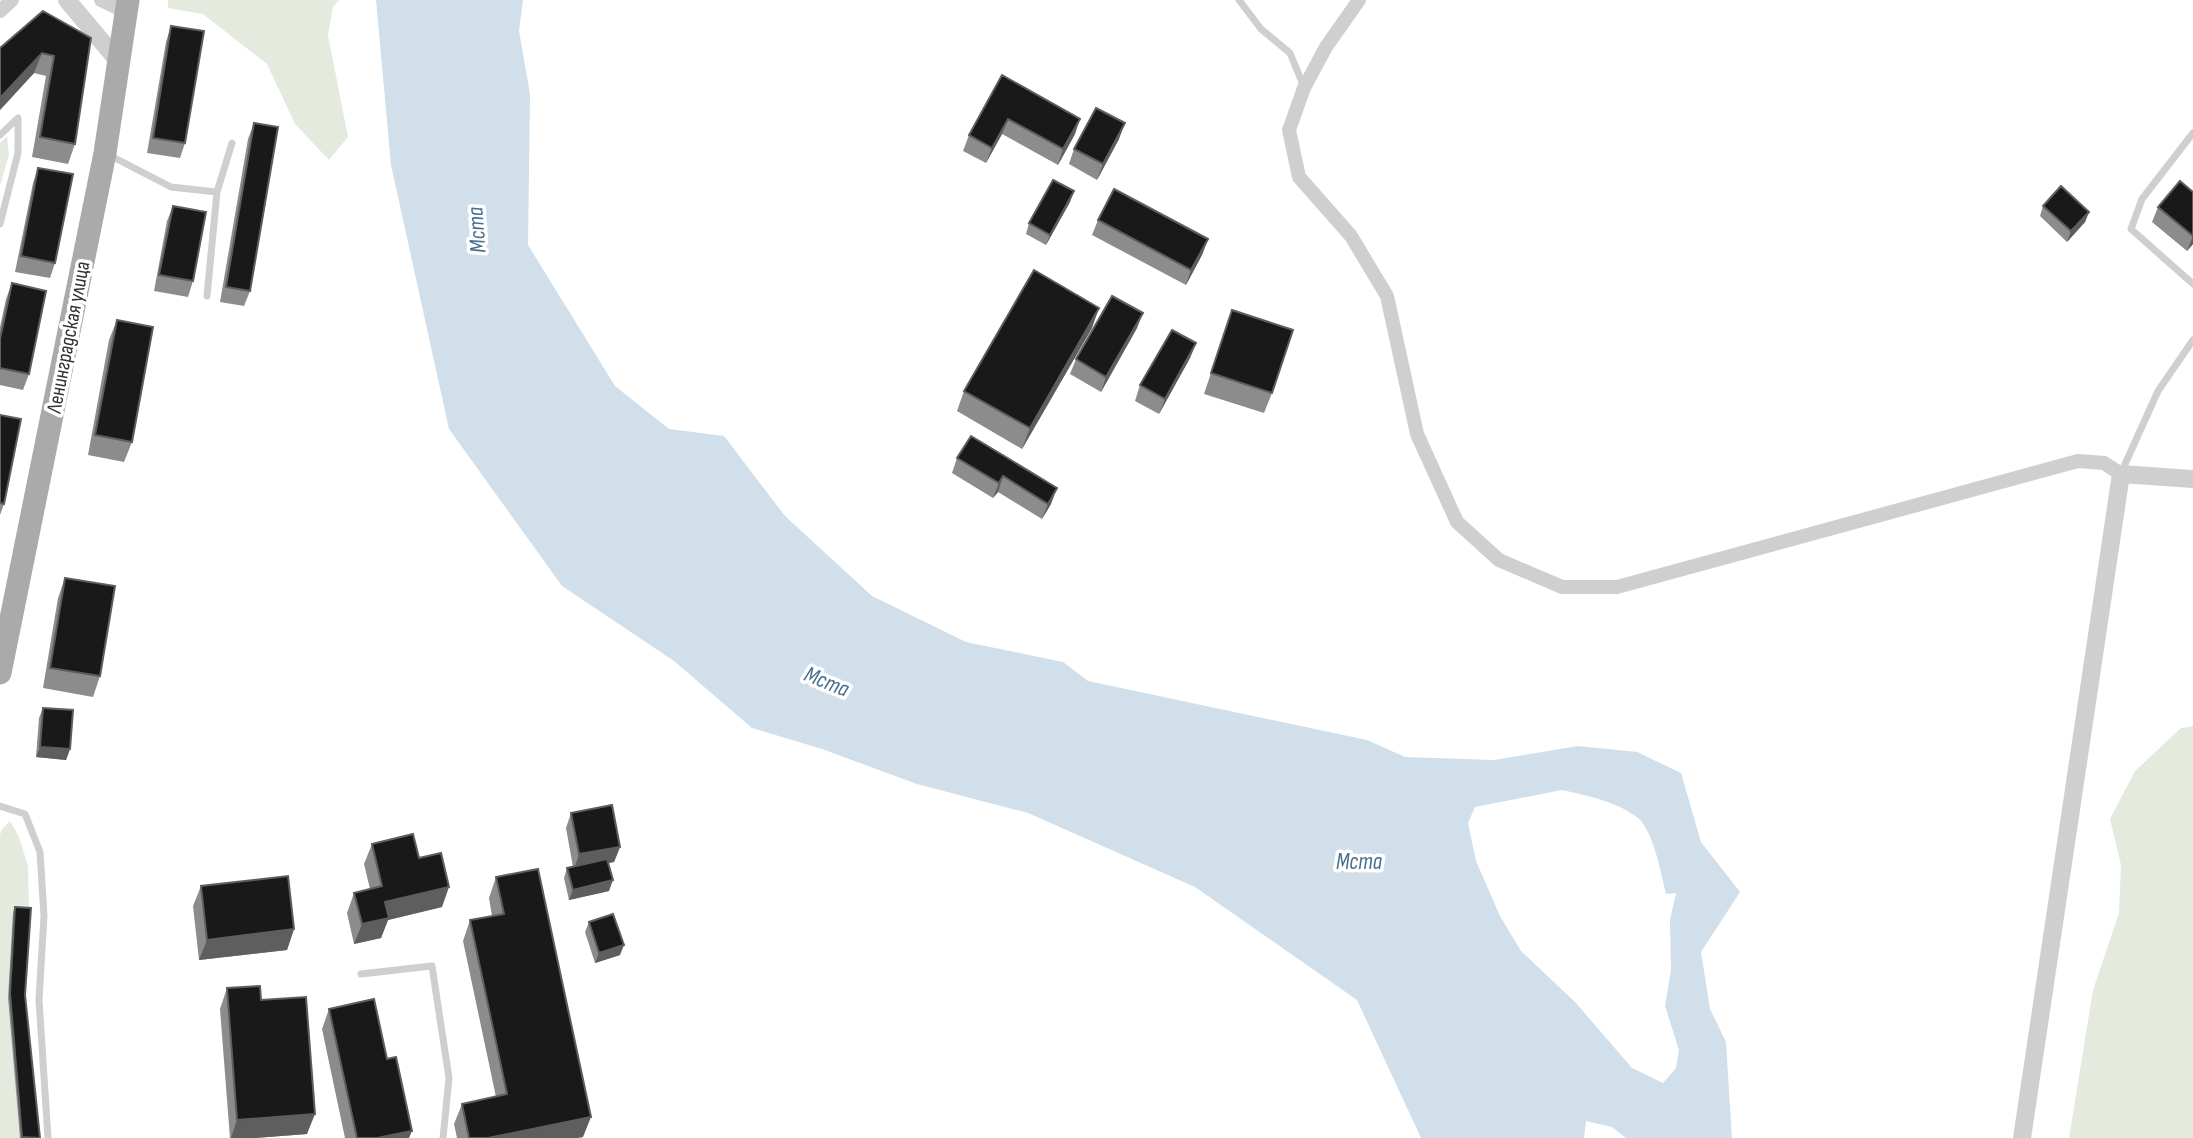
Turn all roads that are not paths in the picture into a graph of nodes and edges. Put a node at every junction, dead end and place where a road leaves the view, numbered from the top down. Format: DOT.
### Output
graph roads {
  1 [pos="12,0"];
  2 [pos="67,0"];
  3 [pos="101,0"];
  4 [pos="1239,0"];
  5 [pos="1359,0"];
  6 [pos="127,6"];
  7 [pos="0,11"];
  8 [pos="119,62"];
  9 [pos="1304,88"];
  10 [pos="2193,133"];
  11 [pos="0,135"];
  12 [pos="232,143"];
  13 [pos="105,153"];
  14 [pos="217,192"];
  15 [pos="0,224"];
  16 [pos="2193,284"];
  17 [pos="208,296"];
  18 [pos="2193,340"];
  19 [pos="2121,474"];
  20 [pos="2193,479"];
  21 [pos="1,666"];
  22 [pos="0,806"];
  23 [pos="361,974"];
  24 [pos="48,1138"];
  25 [pos="443,1138"];
  26 [pos="2022,1138"];
  1 -- 7 [label="street"];
  2 -- 8 [label="street"];
  3 -- 6 [label="street"];
  4 -- 9 [label="lane"];
  5 -- 9 [label="street"];
  6 -- 8 [label="main road, Ленинградская улица"];
  8 -- 13 [label="main road, Ленинградская улица"];
  9 -- 19 [label="street"];
  10 -- 16 [label="lane"];
  11 -- 15 [label="lane"];
  12 -- 14 [label="lane"];
  13 -- 14 [label="lane"];
  13 -- 21 [label="main road, Ленинградская улица"];
  14 -- 17 [label="lane"];
  18 -- 19 [label="lane"];
  19 -- 20 [label="street"];
  19 -- 26 [label="street"];
  22 -- 24 [label="lane"];
  23 -- 25 [label="lane"];
}
